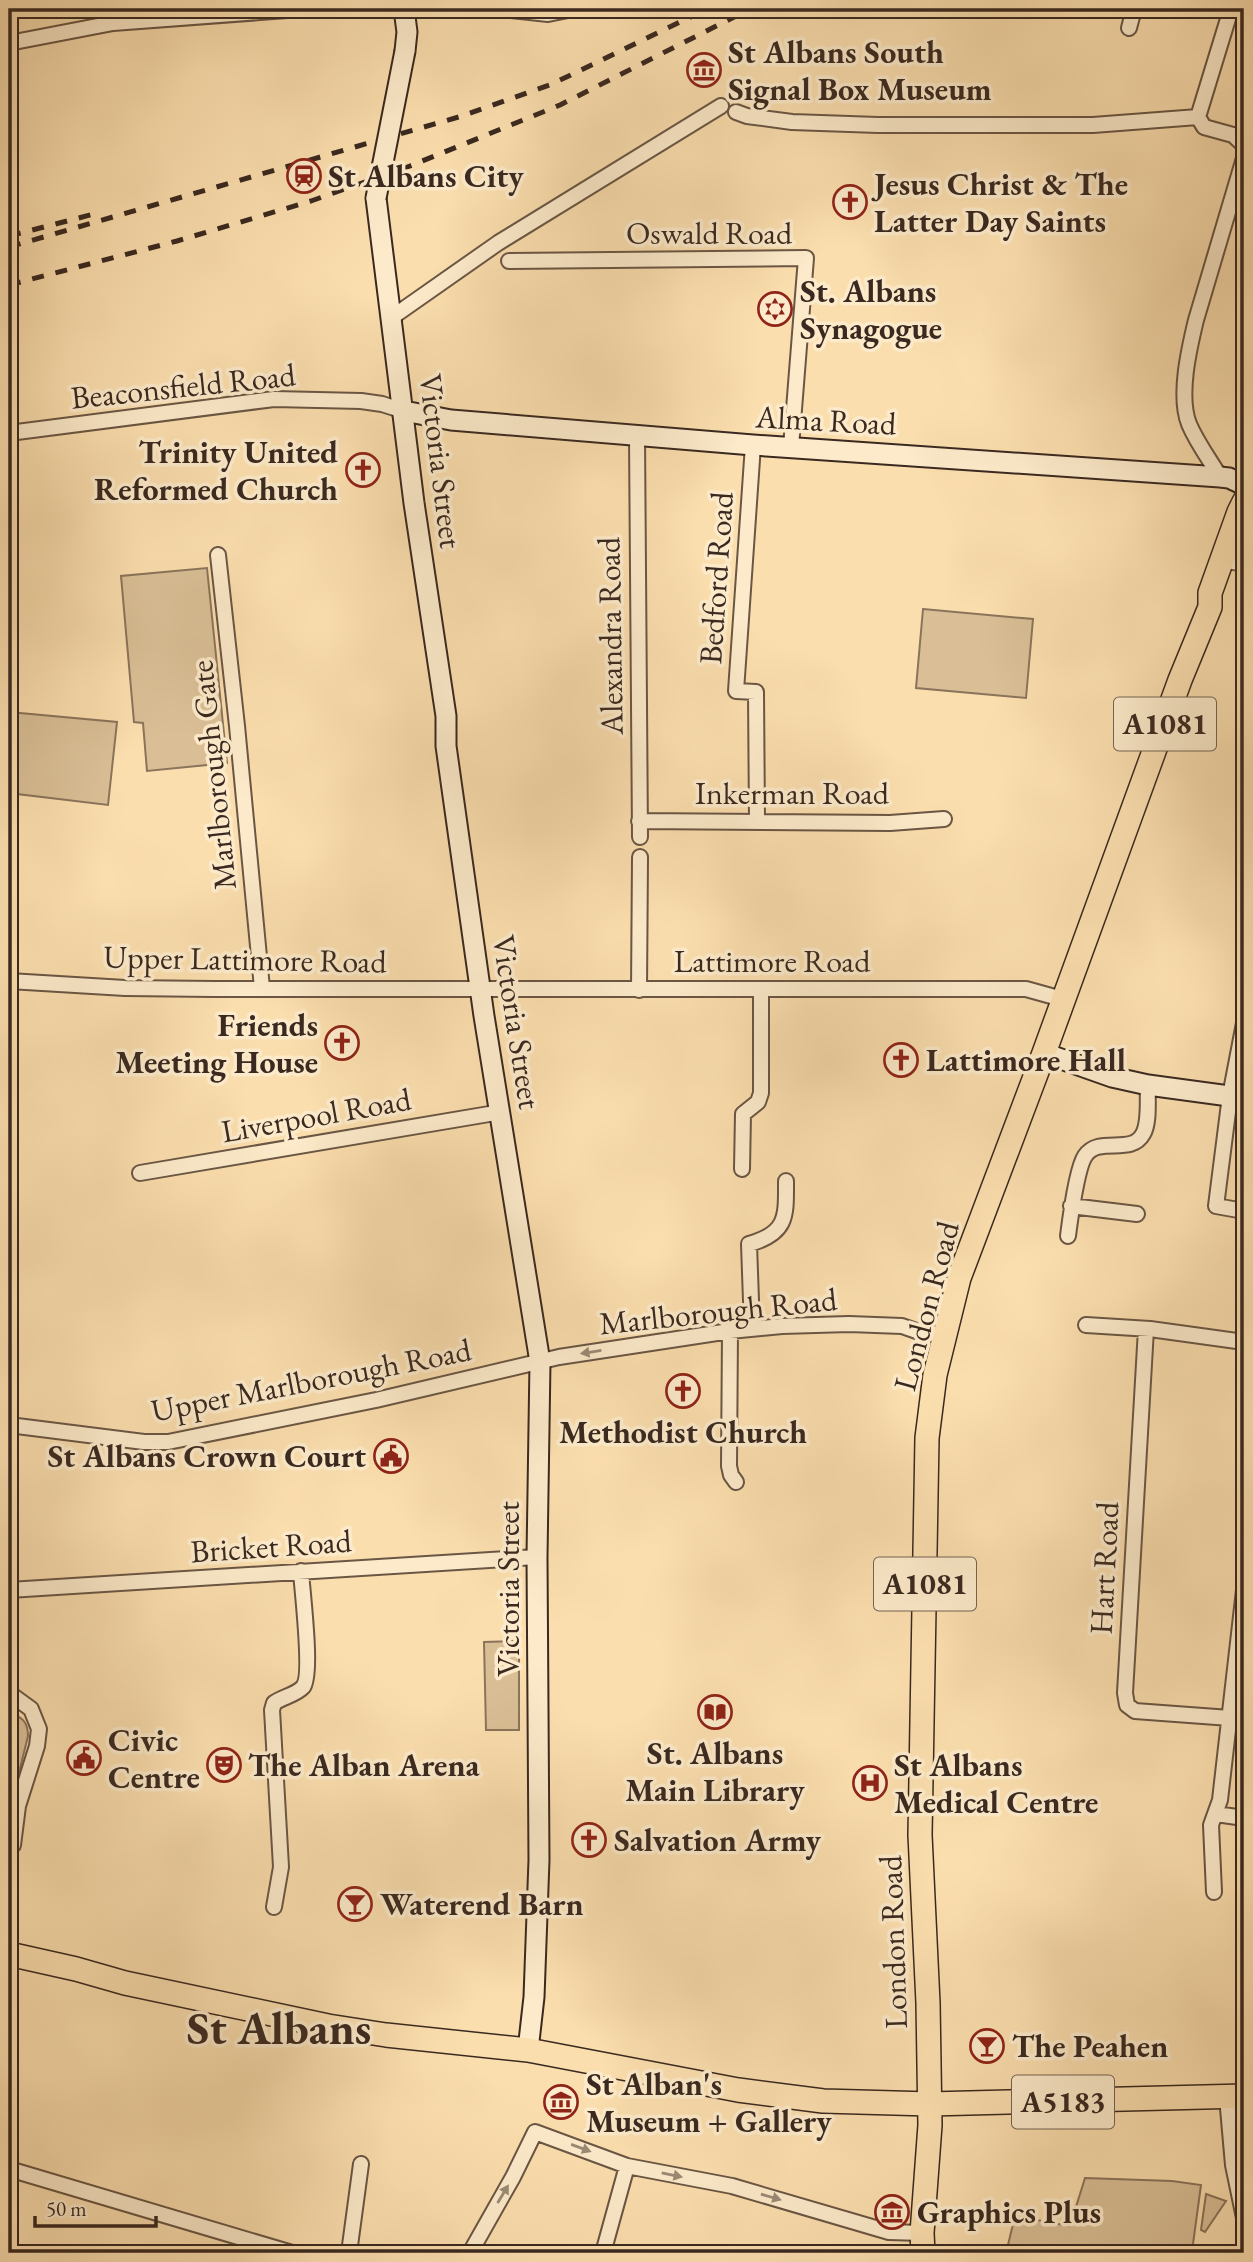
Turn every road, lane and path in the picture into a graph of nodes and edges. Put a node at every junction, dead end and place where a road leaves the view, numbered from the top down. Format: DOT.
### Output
graph roads {
  1 [pos="301,9"];
  2 [pos="404,9"];
  3 [pos="502,9"];
  4 [pos="573,9"];
  5 [pos="1134,9"];
  6 [pos="1231,9"];
  7 [pos="1129,28"];
  8 [pos="9,43"];
  9 [pos="721,106"];
  10 [pos="736,112"];
  11 [pos="1198,117"];
  12 [pos="1244,145"];
  13 [pos="1244,158"];
  14 [pos="509,261"];
  15 [pos="391,318"];
  16 [pos="404,411"];
  17 [pos="9,433"];
  18 [pos="637,436"];
  19 [pos="753,445"];
  20 [pos="791,447"];
  21 [pos="1220,477"];
  22 [pos="1244,485"];
  23 [pos="1244,502"];
  24 [pos="1244,534"];
  25 [pos="218,555"];
  26 [pos="1239,563"];
  27 [pos="1210,607"];
  28 [pos="944,819"];
  29 [pos="639,821"];
  30 [pos="757,821"];
  31 [pos="639,836"];
  32 [pos="640,857"];
  33 [pos="9,981"];
  34 [pos="262,988"];
  35 [pos="480,988"];
  36 [pos="761,989"];
  37 [pos="639,990"];
  38 [pos="1062,999"];
  39 [pos="1244,1023"];
  40 [pos="1044,1053"];
  41 [pos="1148,1085"];
  42 [pos="1237,1097"];
  43 [pos="500,1112"];
  44 [pos="742,1169"];
  45 [pos="140,1173"];
  46 [pos="786,1181"];
  47 [pos="1071,1206"];
  48 [pos="1244,1211"];
  49 [pos="1137,1214"];
  50 [pos="1068,1236"];
  51 [pos="1086,1325"];
  52 [pos="752,1329"];
  53 [pos="1146,1329"];
  54 [pos="730,1331"];
  55 [pos="944,1334"];
  56 [pos="1244,1342"];
  57 [pos="540,1362"];
  58 [pos="9,1425"];
  59 [pos="736,1482"];
  60 [pos="537,1557"];
  61 [pos="301,1571"];
  62 [pos="9,1590"];
  63 [pos="1244,1590"];
  64 [pos="9,1693"];
  65 [pos="1230,1718"];
  66 [pos="1216,1814"];
  67 [pos="1244,1818"];
  68 [pos="13,1845"];
  69 [pos="1214,1892"];
  70 [pos="274,1907"];
  71 [pos="9,1955"];
  72 [pos="528,2050"];
  73 [pos="1236,2096"];
  74 [pos="930,2104"];
  75 [pos="361,2164"];
  76 [pos="626,2166"];
  77 [pos="9,2169"];
  78 [pos="1244,2218"];
  79 [pos="922,2243"];
  80 [pos="292,2253"];
  81 [pos="349,2253"];
  82 [pos="470,2253"];
  83 [pos="603,2253"];
  1 -- 8 [label="street"];
  2 -- 15 [label="main road, Victoria Street, bridge"];
  3 -- 4 [label="street"];
  5 -- 7 [label="street"];
  6 -- 11 [label="street"];
  9 -- 15 [label="street"];
  10 -- 11 [label="street"];
  11 -- 12 [label="street"];
  13 -- 21 [label="street"];
  14 -- 20 [label="street, Oswald Road"];
  15 -- 16 [label="main road, Victoria Street"];
  16 -- 17 [label="street, Beaconsfield Road"];
  16 -- 18 [label="main road, Alma Road"];
  16 -- 35 [label="main road, Victoria Street"];
  18 -- 19 [label="main road, Alma Road"];
  18 -- 29 [label="street, Alexandra Road"];
  19 -- 20 [label="main road, Alma Road"];
  19 -- 30 [label="street, Bedford Road"];
  20 -- 21 [label="main road, Alma Road"];
  21 -- 22 [label="main road, Alma Road"];
  23 -- 27 [label="main road, London Road / A1081"];
  24 -- 26 [label="main road, London Road / A1081"];
  25 -- 34 [label="street, Marlborough Gate"];
  26 -- 27 [label="main road, London Road / A1081"];
  27 -- 38 [label="main road, London Road / A1081"];
  28 -- 30 [label="street, Inkerman Road"];
  29 -- 30 [label="street, Inkerman Road"];
  29 -- 31 [label="street, Alexandra Road"];
  32 -- 37 [label="street"];
  33 -- 34 [label="street, Upper Lattimore Road"];
  34 -- 35 [label="street, Upper Lattimore Road"];
  35 -- 37 [label="street, Lattimore Road"];
  35 -- 43 [label="main road, Victoria Street"];
  36 -- 37 [label="street, Lattimore Road"];
  36 -- 38 [label="street, Lattimore Road"];
  36 -- 44 [label="street"];
  38 -- 40 [label="main road, London Road / A1081"];
  39 -- 42 [label="street"];
  40 -- 41 [label="main road"];
  40 -- 55 [label="main road, London Road / A1081"];
  41 -- 42 [label="main road"];
  41 -- 47 [label="street"];
  42 -- 48 [label="street"];
  43 -- 45 [label="street, Liverpool Road"];
  43 -- 57 [label="main road, Victoria Street"];
  46 -- 52 [label="street"];
  47 -- 49 [label="street"];
  47 -- 50 [label="street"];
  51 -- 53 [label="street"];
  52 -- 54 [label="street, Marlborough Road"];
  52 -- 55 [label="street, Marlborough Road"];
  53 -- 56 [label="street"];
  53 -- 65 [label="street, Hart Road"];
  54 -- 57 [label="street, Marlborough Road, one-way"];
  54 -- 59 [label="street"];
  55 -- 74 [label="main road, London Road / A1081"];
  57 -- 58 [label="street, Upper Marlborough Road"];
  57 -- 60 [label="main road, Victoria Street"];
  60 -- 61 [label="street, Bricket Road"];
  60 -- 72 [label="main road, Victoria Street"];
  61 -- 62 [label="street, Bricket Road"];
  61 -- 70 [label="street"];
  63 -- 65 [label="street"];
  64 -- 68 [label="street"];
  65 -- 66 [label="street"];
  66 -- 67 [label="street"];
  66 -- 69 [label="street"];
  71 -- 72 [label="main road"];
  72 -- 74 [label="main road"];
  73 -- 74 [label="main road, A5183"];
  73 -- 78 [label="street"];
  74 -- 79 [label="main road, London Road"];
  75 -- 81 [label="street"];
  76 -- 79 [label="street, one-way"];
  82 -- 76 [label="street, one-way"];
  76 -- 83 [label="street"];
  77 -- 80 [label="street"];
}
